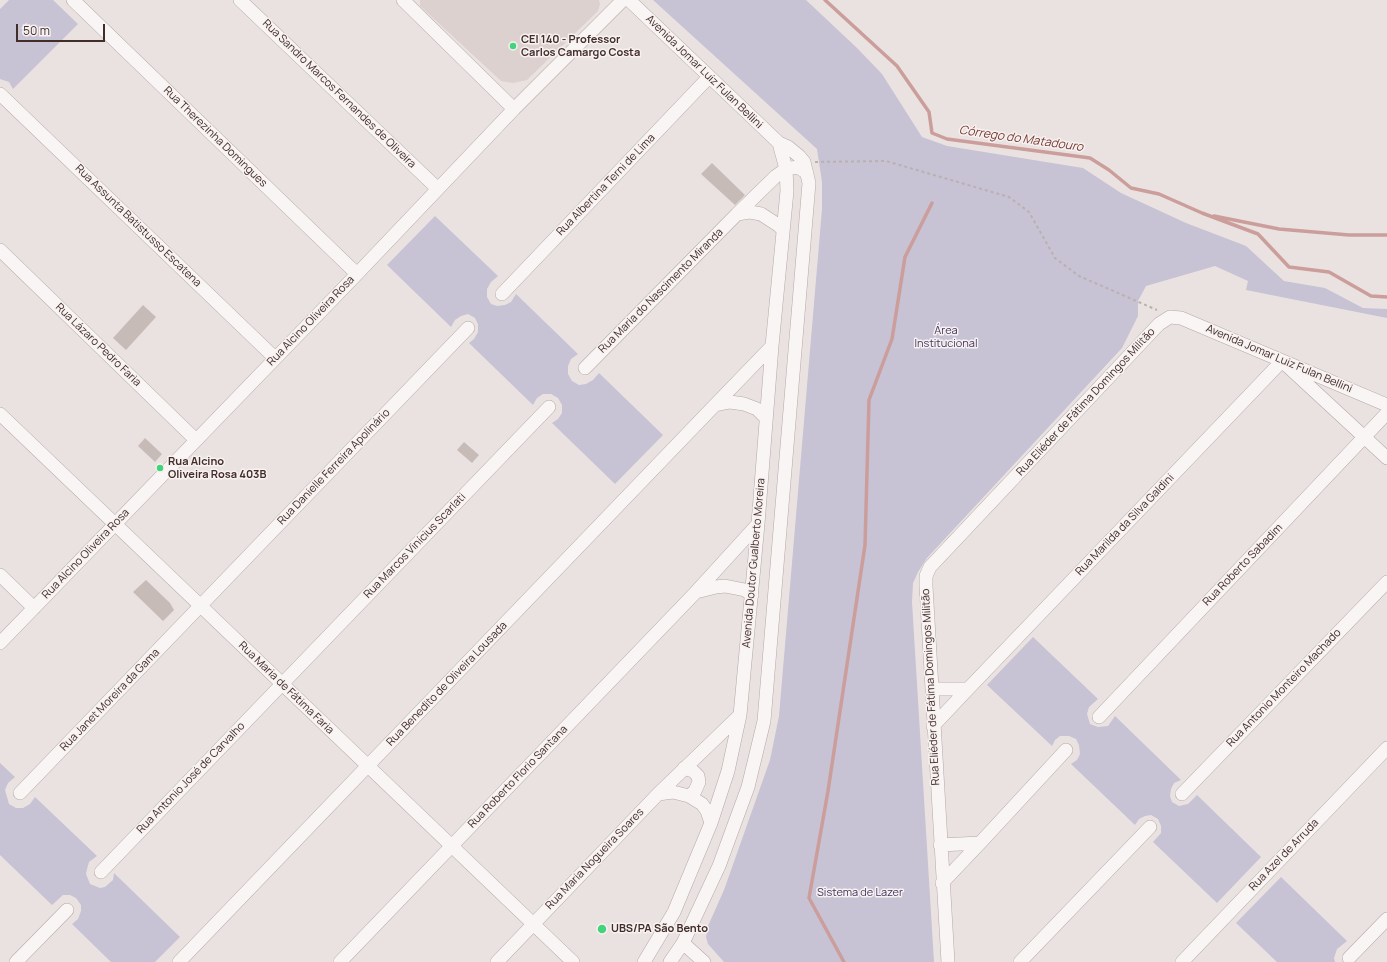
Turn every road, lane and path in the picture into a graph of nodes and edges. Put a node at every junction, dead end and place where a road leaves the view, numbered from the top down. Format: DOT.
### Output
graph roads {
  1 [pos="73,0"];
  2 [pos="240,0"];
  3 [pos="403,0"];
  4 [pos="623,0"];
  5 [pos="629,0"];
  6 [pos="709,77"];
  7 [pos="0,94"];
  8 [pos="514,109"];
  9 [pos="785,150"];
  10 [pos="806,167"];
  11 [pos="786,169"];
  12 [pos="438,189"];
  13 [pos="737,214"];
  14 [pos="783,230"];
  15 [pos="0,250"];
  16 [pos="357,274"];
  17 [pos="502,294"];
  18 [pos="1170,317"];
  19 [pos="468,328"];
  20 [pos="772,346"];
  21 [pos="275,358"];
  22 [pos="1282,360"];
  23 [pos="585,368"];
  24 [pos="715,405"];
  25 [pos="1387,405"];
  26 [pos="549,407"];
  27 [pos="1387,413"];
  28 [pos="0,414"];
  29 [pos="766,418"];
  30 [pos="1365,437"];
  31 [pos="196,440"];
  32 [pos="1387,458"];
  33 [pos="758,524"];
  34 [pos="114,525"];
  35 [pos="0,575"];
  36 [pos="1387,582"];
  37 [pos="696,592"];
  38 [pos="752,595"];
  39 [pos="200,606"];
  40 [pos="34,608"];
  41 [pos="0,643"];
  42 [pos="282,684"];
  43 [pos="932,689"];
  44 [pos="968,689"];
  45 [pos="740,715"];
  46 [pos="1099,717"];
  47 [pos="933,726"];
  48 [pos="1387,748"];
  49 [pos="1066,750"];
  50 [pos="368,766"];
  51 [pos="684,768"];
  52 [pos="20,793"];
  53 [pos="658,794"];
  54 [pos="1182,794"];
  55 [pos="689,796"];
  56 [pos="711,822"];
  57 [pos="1150,827"];
  58 [pos="980,843"];
  59 [pos="940,845"];
  60 [pos="451,847"];
  61 [pos="101,872"];
  62 [pos="942,883"];
  63 [pos="66,910"];
  64 [pos="1387,919"];
  65 [pos="532,925"];
  66 [pos="683,943"];
  67 [pos="1349,958"];
  68 [pos="16,962"];
  69 [pos="179,962"];
  70 [pos="340,962"];
  71 [pos="497,962"];
  72 [pos="572,962"];
  73 [pos="644,962"];
  74 [pos="670,962"];
  75 [pos="704,962"];
  76 [pos="948,962"];
  77 [pos="1020,962"];
  78 [pos="1182,962"];
  1 -- 16 [label="street, Rua Therezinha Domingues"];
  2 -- 12 [label="street, Rua Sandro Marcos Fernandes de Oliveira"];
  3 -- 8 [label="street"];
  4 -- 8 [label="street, Rua Alcino Oliveira Rosa"];
  5 -- 6 [label="street, Avenida Jomar Luiz Fulan Bellini"];
  6 -- 9 [label="street, Avenida Jomar Luiz Fulan Bellini"];
  6 -- 17 [label="street, Rua Albertina Terni de Lima"];
  7 -- 21 [label="street, Rua Assunta Batistusso Escatena"];
  8 -- 12 [label="street, Rua Alcino Oliveira Rosa"];
  9 -- 10 [label="street, Avenida Jomar Luiz Fulan Bellini"];
  9 -- 11 [label="street, Avenida Doutor Gualberto Moreira"];
  10 -- 11 [label="street"];
  10 -- 18 [label="path"];
  10 -- 66 [label="street, Avenida Doutor Gualberto Moreira"];
  11 -- 13 [label="street, Rua Maria do Nascimento Miranda"];
  11 -- 14 [label="street, Avenida Doutor Gualberto Moreira"];
  12 -- 16 [label="street, Rua Alcino Oliveira Rosa"];
  13 -- 14 [label="street"];
  13 -- 23 [label="street, Rua Maria do Nascimento Miranda"];
  14 -- 20 [label="street, Avenida Doutor Gualberto Moreira"];
  15 -- 31 [label="street, Rua Lázaro Pedro Faria"];
  16 -- 21 [label="street, Rua Alcino Oliveira Rosa"];
  18 -- 22 [label="street, Avenida Jomar Luiz Fulan Bellini"];
  18 -- 43 [label="street, Rua Eliéder de Fátima Domingos Militão"];
  19 -- 39 [label="street, Rua Danielle Ferreira Apolinário"];
  20 -- 24 [label="street, Rua Benedito de Oliveira Lousada"];
  20 -- 29 [label="street, Avenida Doutor Gualberto Moreira"];
  21 -- 31 [label="street, Rua Alcino Oliveira Rosa"];
  22 -- 25 [label="street, Avenida Jomar Luiz Fulan Bellini"];
  22 -- 30 [label="street"];
  22 -- 44 [label="street, Rua Marilda da Silva Galdini"];
  24 -- 29 [label="street"];
  24 -- 50 [label="street, Rua Benedito de Oliveira Lousada"];
  26 -- 42 [label="street, Rua Marcos Vinícius Scarlati"];
  27 -- 30 [label="street, Rua Roberto Sabadim"];
  28 -- 34 [label="street, Rua Maria de Fátima Faria"];
  29 -- 33 [label="street, Avenida Doutor Gualberto Moreira"];
  30 -- 32 [label="street"];
  30 -- 46 [label="street, Rua Roberto Sabadim"];
  31 -- 34 [label="street, Rua Alcino Oliveira Rosa"];
  33 -- 37 [label="street, Rua Roberto Florio Santana"];
  33 -- 38 [label="street, Avenida Doutor Gualberto Moreira"];
  34 -- 39 [label="street, Rua Maria de Fátima Faria"];
  34 -- 40 [label="street, Rua Alcino Oliveira Rosa"];
  35 -- 40 [label="street"];
  36 -- 54 [label="street, Rua Antonio Monteiro Machado"];
  37 -- 38 [label="street, Rua Roberto Florio Santana"];
  37 -- 60 [label="street, Rua Roberto Florio Santana"];
  38 -- 45 [label="street, Avenida Doutor Gualberto Moreira"];
  39 -- 42 [label="street, Rua Maria de Fátima Faria"];
  39 -- 52 [label="street, Rua Janet Moreira da Gama"];
  40 -- 41 [label="street, Rua Alcino Oliveira Rosa"];
  42 -- 50 [label="street, Rua Maria de Fátima Faria"];
  42 -- 61 [label="street, Rua Antonio José de Carvalho"];
  43 -- 44 [label="street"];
  43 -- 47 [label="street, Rua Eliéder de Fátima Domingos Militão"];
  44 -- 47 [label="street, Rua Marilda da Silva Galdini"];
  45 -- 51 [label="street, Rua Maria Nogueira Soares"];
  45 -- 56 [label="street, Avenida Doutor Gualberto Moreira"];
  47 -- 59 [label="street, Rua Eliéder de Fátima Domingos Militão"];
  48 -- 78 [label="street, Rua Azel de Arruda"];
  49 -- 58 [label="street"];
  50 -- 60 [label="street, Rua Maria de Fátima Faria"];
  50 -- 69 [label="street, Rua Benedito de Oliveira Lousada"];
  51 -- 53 [label="street, Rua Maria Nogueira Soares"];
  51 -- 55 [label="street"];
  53 -- 55 [label="street"];
  53 -- 65 [label="street, Rua Maria Nogueira Soares"];
  55 -- 56 [label="street"];
  56 -- 73 [label="street, Avenida Doutor Gualberto Moreira"];
  57 -- 77 [label="street"];
  58 -- 59 [label="street"];
  58 -- 62 [label="street"];
  59 -- 62 [label="street, Rua Eliéder de Fátima Domingos Militão"];
  60 -- 65 [label="street, Rua Maria de Fátima Faria"];
  60 -- 70 [label="street, Rua Roberto Florio Santana"];
  62 -- 76 [label="street, Rua Eliéder de Fátima Domingos Militão"];
  63 -- 68 [label="street"];
  64 -- 67 [label="street"];
  65 -- 71 [label="street, Rua Maria Nogueira Soares"];
  65 -- 72 [label="street, Rua Maria de Fátima Faria"];
  66 -- 74 [label="street, Avenida Doutor Gualberto Moreira"];
  66 -- 75 [label="street"];
}
